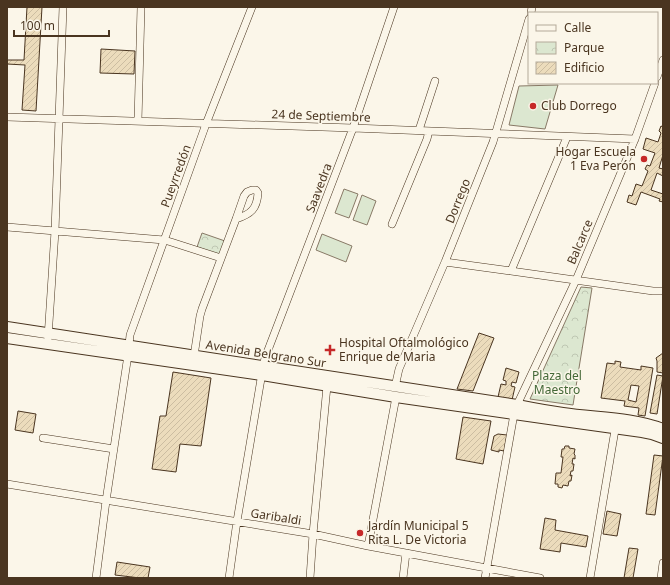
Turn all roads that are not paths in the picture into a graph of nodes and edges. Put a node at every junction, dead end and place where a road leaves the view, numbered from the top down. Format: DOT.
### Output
graph roads {
  1 [pos="62,7"];
  2 [pos="141,7"];
  3 [pos="252,7"];
  4 [pos="394,7"];
  5 [pos="528,22"];
  6 [pos="663,60"];
  7 [pos="658,73"];
  8 [pos="435,81"];
  9 [pos="655,84"];
  10 [pos="7,117"];
  11 [pos="59,118"];
  12 [pos="138,121"];
  13 [pos="206,124"];
  14 [pos="353,128"];
  15 [pos="419,130"];
  16 [pos="429,130"];
  17 [pos="496,133"];
  18 [pos="566,137"];
  19 [pos="635,139"];
  20 [pos="236,219"];
  21 [pos="392,224"];
  22 [pos="7,227"];
  23 [pos="55,231"];
  24 [pos="164,240"];
  25 [pos="221,258"];
  26 [pos="445,262"];
  27 [pos="511,270"];
  28 [pos="576,280"];
  29 [pos="663,291"];
  30 [pos="7,327"];
  31 [pos="7,338"];
  32 [pos="48,339"];
  33 [pos="128,350"];
  34 [pos="194,356"];
  35 [pos="262,371"];
  36 [pos="328,386"];
  37 [pos="396,392"];
  38 [pos="516,410"];
  39 [pos="616,424"];
  40 [pos="663,429"];
  41 [pos="42,438"];
  42 [pos="663,438"];
  43 [pos="114,449"];
  44 [pos="7,484"];
  45 [pos="106,501"];
  46 [pos="237,522"];
  47 [pos="313,534"];
  48 [pos="368,546"];
  49 [pos="406,553"];
  50 [pos="663,563"];
  51 [pos="486,568"];
  52 [pos="96,578"];
  53 [pos="229,578"];
  54 [pos="310,578"];
  55 [pos="403,578"];
  56 [pos="485,578"];
  57 [pos="540,578"];
  58 [pos="590,578"];
  59 [pos="660,578"];
  1 -- 11 [label="street"];
  2 -- 12 [label="street"];
  3 -- 13 [label="street, Pueyrredón"];
  4 -- 14 [label="street, Saavedra"];
  5 -- 17 [label="street, Dorrego"];
  6 -- 7 [label="street"];
  8 -- 15 [label="street"];
  9 -- 19 [label="street, Balcarce"];
  10 -- 11 [label="street, 24 de Septiembre"];
  11 -- 12 [label="street, 24 de Septiembre"];
  11 -- 23 [label="street"];
  12 -- 13 [label="street, 24 de Septiembre"];
  13 -- 14 [label="street, 24 de Septiembre"];
  13 -- 24 [label="street, Pueyrredón"];
  14 -- 15 [label="street, 24 de Septiembre"];
  14 -- 35 [label="street, Saavedra"];
  15 -- 16 [label="street, 24 de Septiembre"];
  16 -- 17 [label="street, 24 de Septiembre"];
  16 -- 21 [label="street"];
  17 -- 18 [label="street, 24 de Septiembre"];
  17 -- 26 [label="street, Dorrego"];
  18 -- 19 [label="street, 24 de Septiembre"];
  18 -- 27 [label="street"];
  19 -- 28 [label="street, Balcarce"];
  20 -- 25 [label="street"];
  22 -- 23 [label="street"];
  23 -- 24 [label="street"];
  23 -- 32 [label="street"];
  24 -- 25 [label="street"];
  24 -- 33 [label="street, Pueyrredón"];
  25 -- 34 [label="street"];
  26 -- 27 [label="street"];
  26 -- 37 [label="street, Dorrego"];
  27 -- 28 [label="street"];
  28 -- 29 [label="street"];
  28 -- 38 [label="street, Balcarce"];
  30 -- 32 [label="highway, Avenida Belgrano Sur"];
  31 -- 32 [label="highway, Avenida Belgrano Sur"];
  32 -- 33 [label="highway, Avenida Belgrano Sur"];
  33 -- 34 [label="highway, Avenida Belgrano Sur"];
  33 -- 35 [label="highway, Avenida Belgrano Sur"];
  33 -- 43 [label="street, Pueyrredón"];
  34 -- 35 [label="highway, Avenida Belgrano Sur"];
  35 -- 36 [label="highway, Avenida Belgrano Sur"];
  35 -- 37 [label="highway, Avenida Belgrano Sur"];
  35 -- 46 [label="street, Saavedra"];
  36 -- 37 [label="highway, Avenida Belgrano Sur"];
  36 -- 47 [label="street"];
  37 -- 38 [label="highway, Avenida Belgrano Sur"];
  37 -- 48 [label="street, Dorrego"];
  38 -- 39 [label="highway, Avenida Belgrano Sur"];
  38 -- 51 [label="street, Balcarce"];
  39 -- 40 [label="highway, Avenida Belgrano Sur"];
  39 -- 42 [label="highway, Avenida Belgrano Sur"];
  39 -- 58 [label="street"];
  41 -- 43 [label="street"];
  43 -- 45 [label="street, Pueyrredón"];
  44 -- 45 [label="street, Garibaldi"];
  45 -- 46 [label="street, Garibaldi"];
  45 -- 52 [label="street, Pueyrredón"];
  46 -- 47 [label="street, Garibaldi"];
  46 -- 53 [label="street, Saavedra"];
  47 -- 48 [label="street, Garibaldi"];
  47 -- 54 [label="street"];
  48 -- 49 [label="street, Garibaldi"];
  49 -- 51 [label="street, Garibaldi"];
  49 -- 55 [label="street"];
  50 -- 59 [label="street"];
  51 -- 56 [label="street, Balcarce"];
  51 -- 57 [label="street, Garibaldi"];
}
